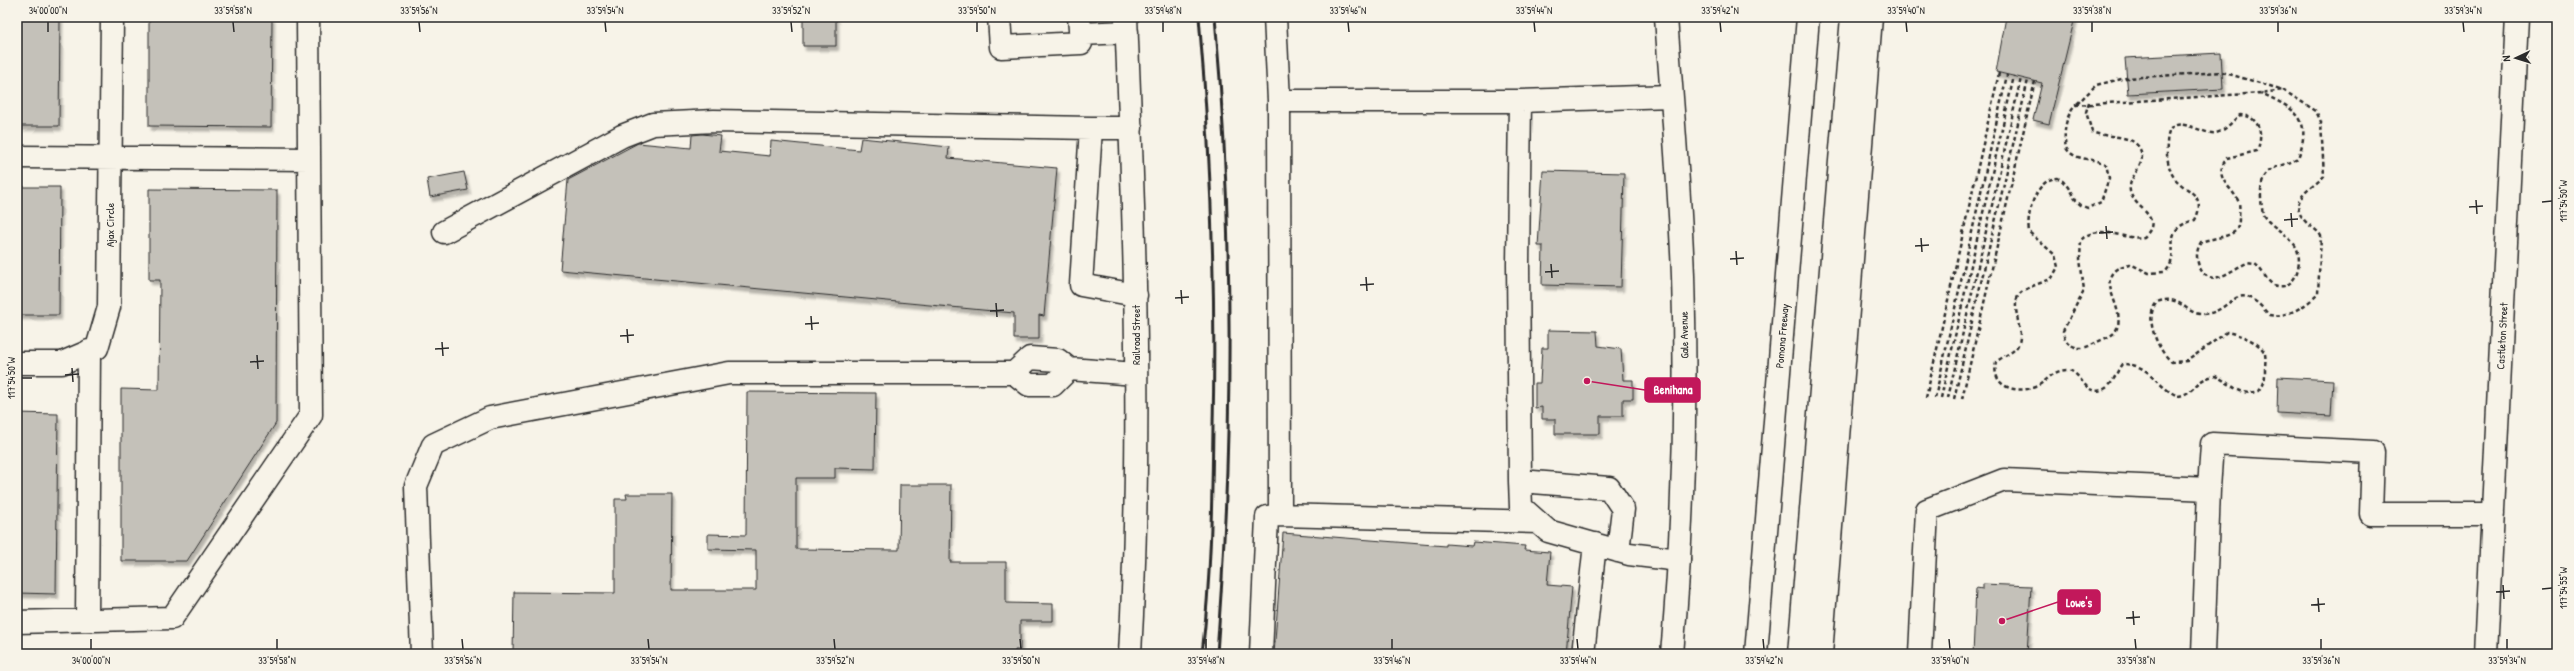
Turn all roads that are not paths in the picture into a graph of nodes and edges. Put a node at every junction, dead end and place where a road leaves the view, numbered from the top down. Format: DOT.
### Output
graph roads {
  1 [pos="112,17"];
  2 [pos="308,17"];
  3 [pos="999,17"];
  4 [pos="1275,17"];
  5 [pos="1666,17"];
  6 [pos="1808,17"];
  7 [pos="1836,17"];
  8 [pos="1852,17"];
  9 [pos="1871,17"];
  10 [pos="2517,17"];
  11 [pos="1126,25"];
  12 [pos="1080,26"];
  13 [pos="1671,96"];
  14 [pos="1279,101"];
  15 [pos="1520,101"];
  16 [pos="1091,128"];
  17 [pos="1131,128"];
  18 [pos="17,157"];
  19 [pos="111,158"];
  20 [pos="309,159"];
  21 [pos="444,232"];
  22 [pos="1136,295"];
  23 [pos="89,351"];
  24 [pos="17,363"];
  25 [pos="1136,374"];
  26 [pos="1520,481"];
  27 [pos="2209,490"];
  28 [pos="2493,514"];
  29 [pos="1280,515"];
  30 [pos="1538,522"];
  31 [pos="1595,544"];
  32 [pos="1618,551"];
  33 [pos="1679,560"];
  34 [pos="87,620"];
  35 [pos="17,622"];
  36 [pos="422,654"];
  37 [pos="1130,654"];
  38 [pos="1261,654"];
  39 [pos="1583,654"];
  40 [pos="1672,654"];
  41 [pos="1756,654"];
  42 [pos="1785,654"];
  43 [pos="1799,654"];
  44 [pos="1821,654"];
  45 [pos="1920,654"];
  46 [pos="2203,654"];
  47 [pos="2486,654"];
  1 -- 19 [label="main road, Ajax Circle"];
  2 -- 20 [label="main road"];
  3 -- 12 [label="main road"];
  4 -- 14 [label="main road"];
  5 -- 13 [label="main road, Gale Avenue"];
  6 -- 41 [label="main road, Pomona Freeway"];
  7 -- 42 [label="main road"];
  8 -- 43 [label="main road"];
  9 -- 44 [label="main road"];
  10 -- 28 [label="main road, Castleton Street"];
  11 -- 12 [label="main road"];
  11 -- 17 [label="main road, Railroad Street"];
  13 -- 15 [label="main road"];
  13 -- 33 [label="main road, Gale Avenue"];
  14 -- 15 [label="main road"];
  14 -- 29 [label="main road"];
  15 -- 26 [label="main road"];
  16 -- 17 [label="main road"];
  16 -- 21 [label="main road"];
  16 -- 22 [label="main road"];
  17 -- 22 [label="main road, Railroad Street"];
  18 -- 19 [label="main road"];
  19 -- 20 [label="main road"];
  19 -- 23 [label="main road, Ajax Circle"];
  20 -- 34 [label="main road"];
  22 -- 25 [label="main road, Railroad Street"];
  23 -- 24 [label="main road, Ajax Circle"];
  23 -- 34 [label="main road"];
  25 -- 36 [label="main road"];
  25 -- 37 [label="main road, Railroad Street"];
  26 -- 30 [label="main road"];
  26 -- 32 [label="main road"];
  27 -- 28 [label="main road"];
  27 -- 45 [label="main road"];
  27 -- 46 [label="main road"];
  28 -- 47 [label="main road, Castleton Street"];
  29 -- 30 [label="main road"];
  29 -- 38 [label="main road"];
  30 -- 31 [label="main road"];
  31 -- 32 [label="main road"];
  31 -- 39 [label="main road"];
  32 -- 33 [label="main road"];
  33 -- 40 [label="main road, Gale Avenue"];
  34 -- 35 [label="main road"];
}
